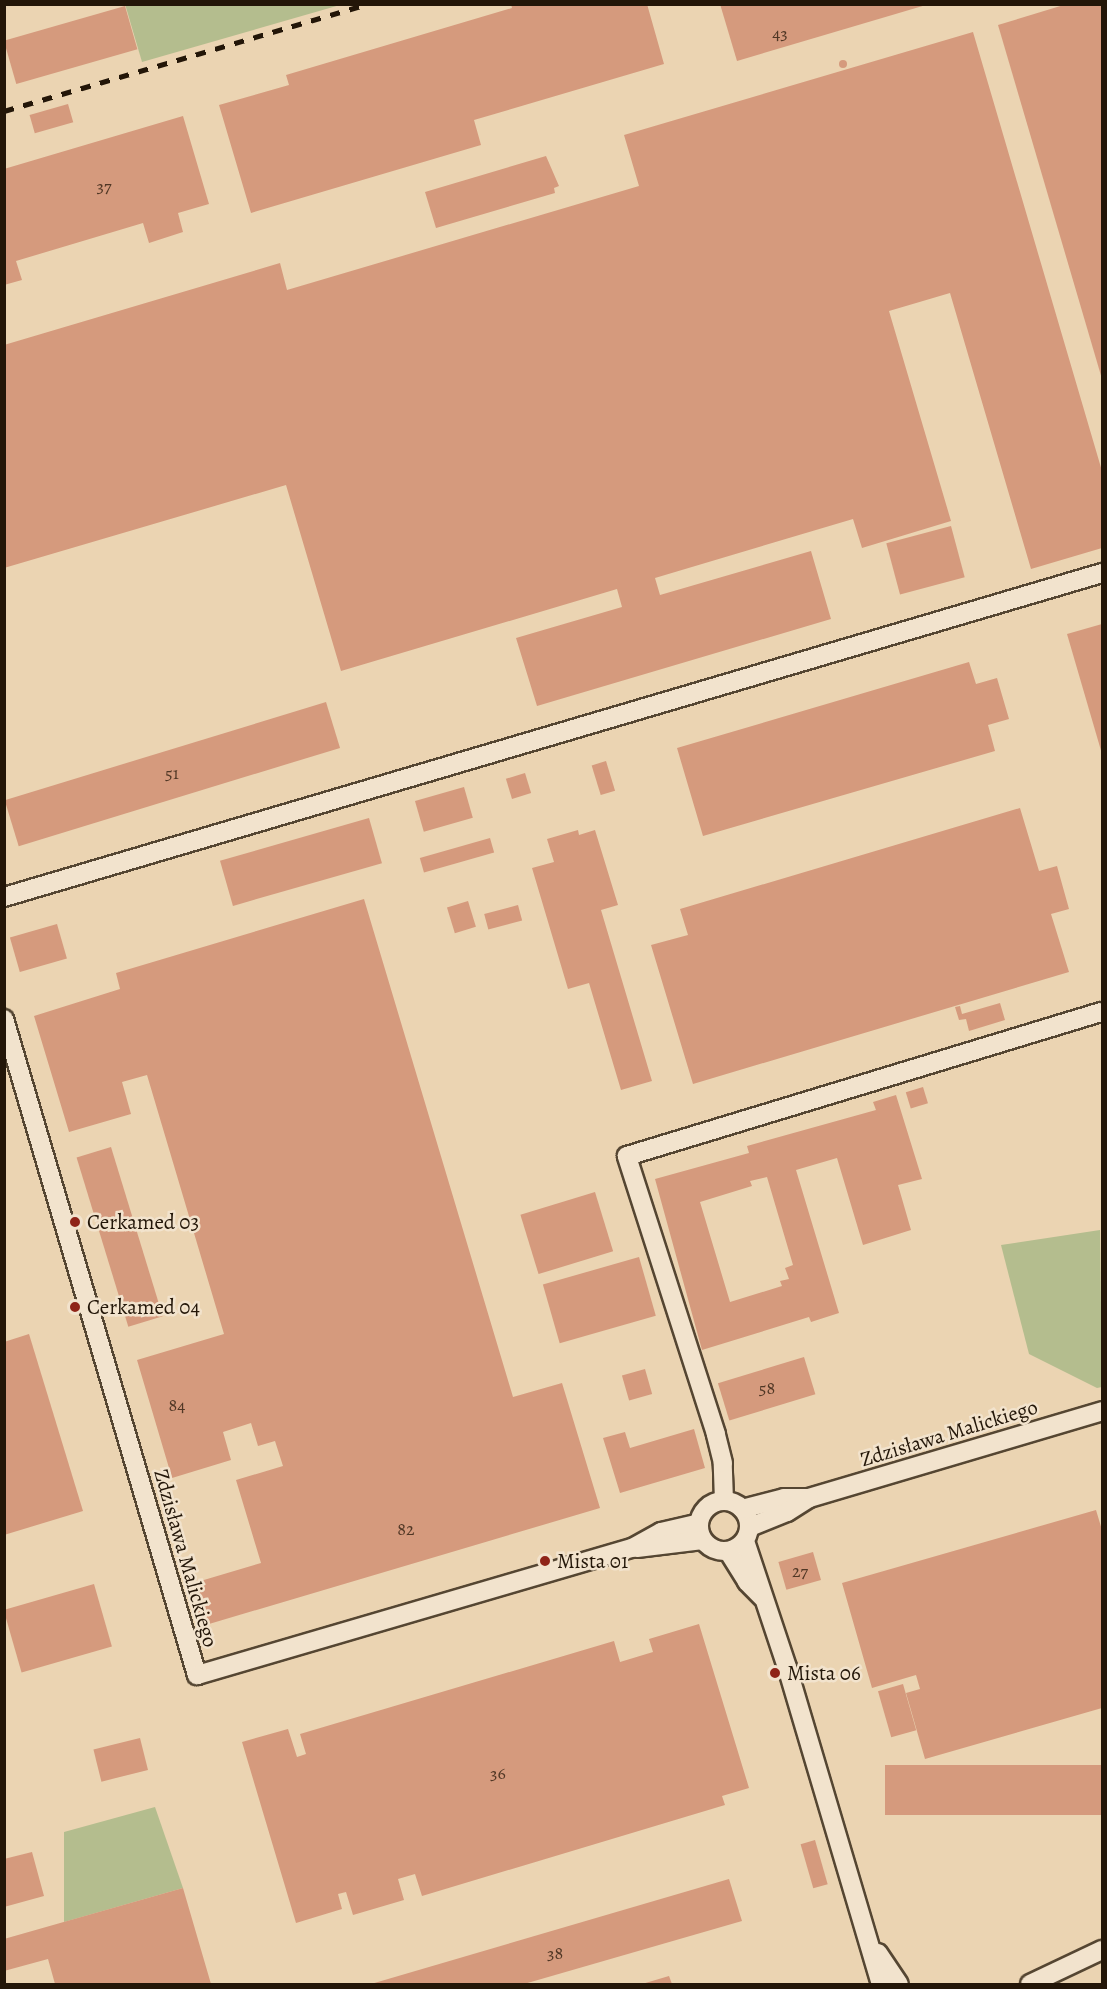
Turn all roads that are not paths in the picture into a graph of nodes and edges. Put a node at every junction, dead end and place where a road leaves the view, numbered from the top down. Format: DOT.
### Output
graph roads {
  1 [pos="1102,573"];
  2 [pos="4,897"];
  3 [pos="1102,1012"];
  4 [pos="4,1019"];
  5 [pos="1102,1411"];
  6 [pos="809,1498"];
  7 [pos="724,1501"];
  8 [pos="742,1509"];
  9 [pos="701,1532"];
  10 [pos="747,1534"];
  11 [pos="728,1551"];
  12 [pos="762,1597"];
  13 [pos="871,1944"];
  14 [pos="1102,1950"];
  15 [pos="1058,1972"];
  16 [pos="881,1984"];
  17 [pos="899,1984"];
  18 [pos="1030,1984"];
  19 [pos="1039,1984"];
  1 -- 2 [label="street"];
  3 -- 7 [label="street"];
  4 -- 9 [label="street, Zdzisława Malickiego"];
  5 -- 6 [label="street, Zdzisława Malickiego"];
  6 -- 8 [label="street, Zdzisława Malickiego"];
  6 -- 10 [label="street, Zdzisława Malickiego"];
  7 -- 8 [label="street"];
  7 -- 9 [label="street"];
  8 -- 10 [label="street"];
  9 -- 11 [label="street"];
  10 -- 11 [label="street"];
  10 -- 12 [label="street"];
  11 -- 12 [label="street"];
  12 -- 13 [label="street"];
  13 -- 16 [label="street"];
  13 -- 17 [label="street"];
  14 -- 15 [label="street"];
  15 -- 18 [label="street"];
  15 -- 19 [label="street"];
}
